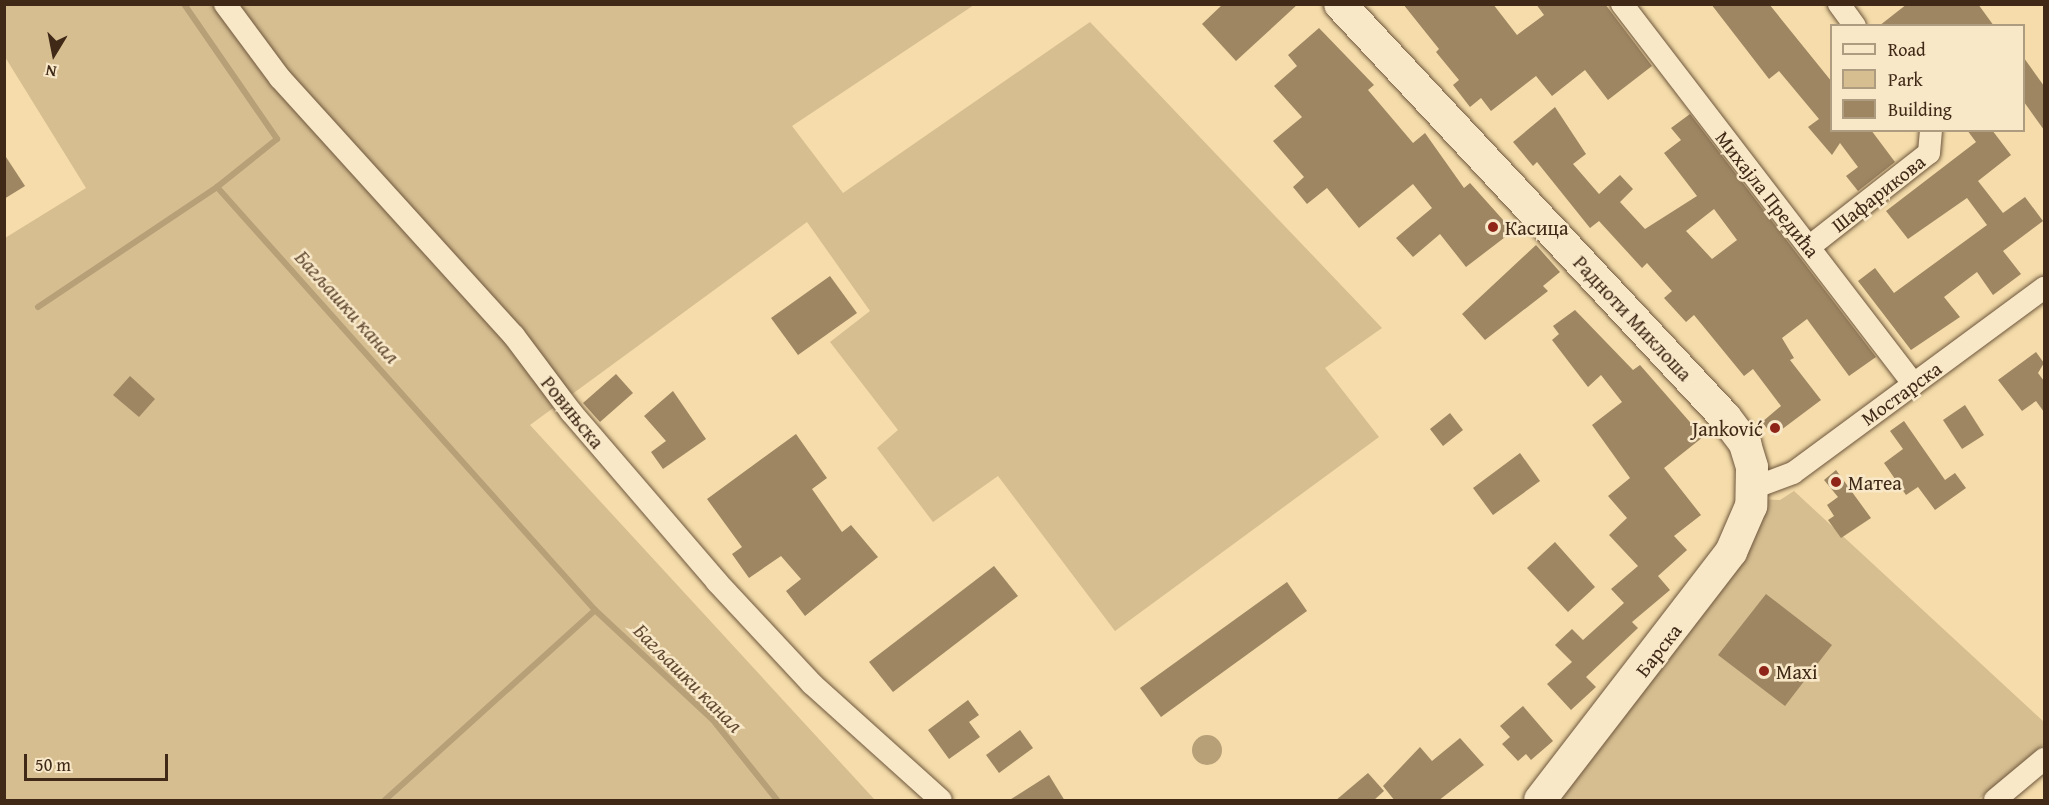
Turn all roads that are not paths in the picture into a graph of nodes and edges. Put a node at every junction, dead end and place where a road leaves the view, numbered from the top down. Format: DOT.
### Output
graph roads {
  1 [pos="225,4"];
  2 [pos="1340,4"];
  3 [pos="1622,4"];
  4 [pos="1839,4"];
  5 [pos="1854,24"];
  6 [pos="1931,132"];
  7 [pos="1809,248"];
  8 [pos="2044,288"];
  9 [pos="1914,384"];
  10 [pos="1754,488"];
  11 [pos="2044,759"];
  12 [pos="941,801"];
  13 [pos="1540,801"];
  14 [pos="1995,801"];
  1 -- 12 [label="street, Ровињска"];
  2 -- 10 [label="street, Радноти Миклоша"];
  3 -- 7 [label="street, Михајла Предића"];
  4 -- 5 [label="street"];
  6 -- 7 [label="street, Шафарикова"];
  7 -- 9 [label="street, Михајла Предића"];
  8 -- 9 [label="street, Мостарска"];
  9 -- 10 [label="street, Мостарска"];
  10 -- 13 [label="street, Барска"];
  11 -- 14 [label="street"];
}
